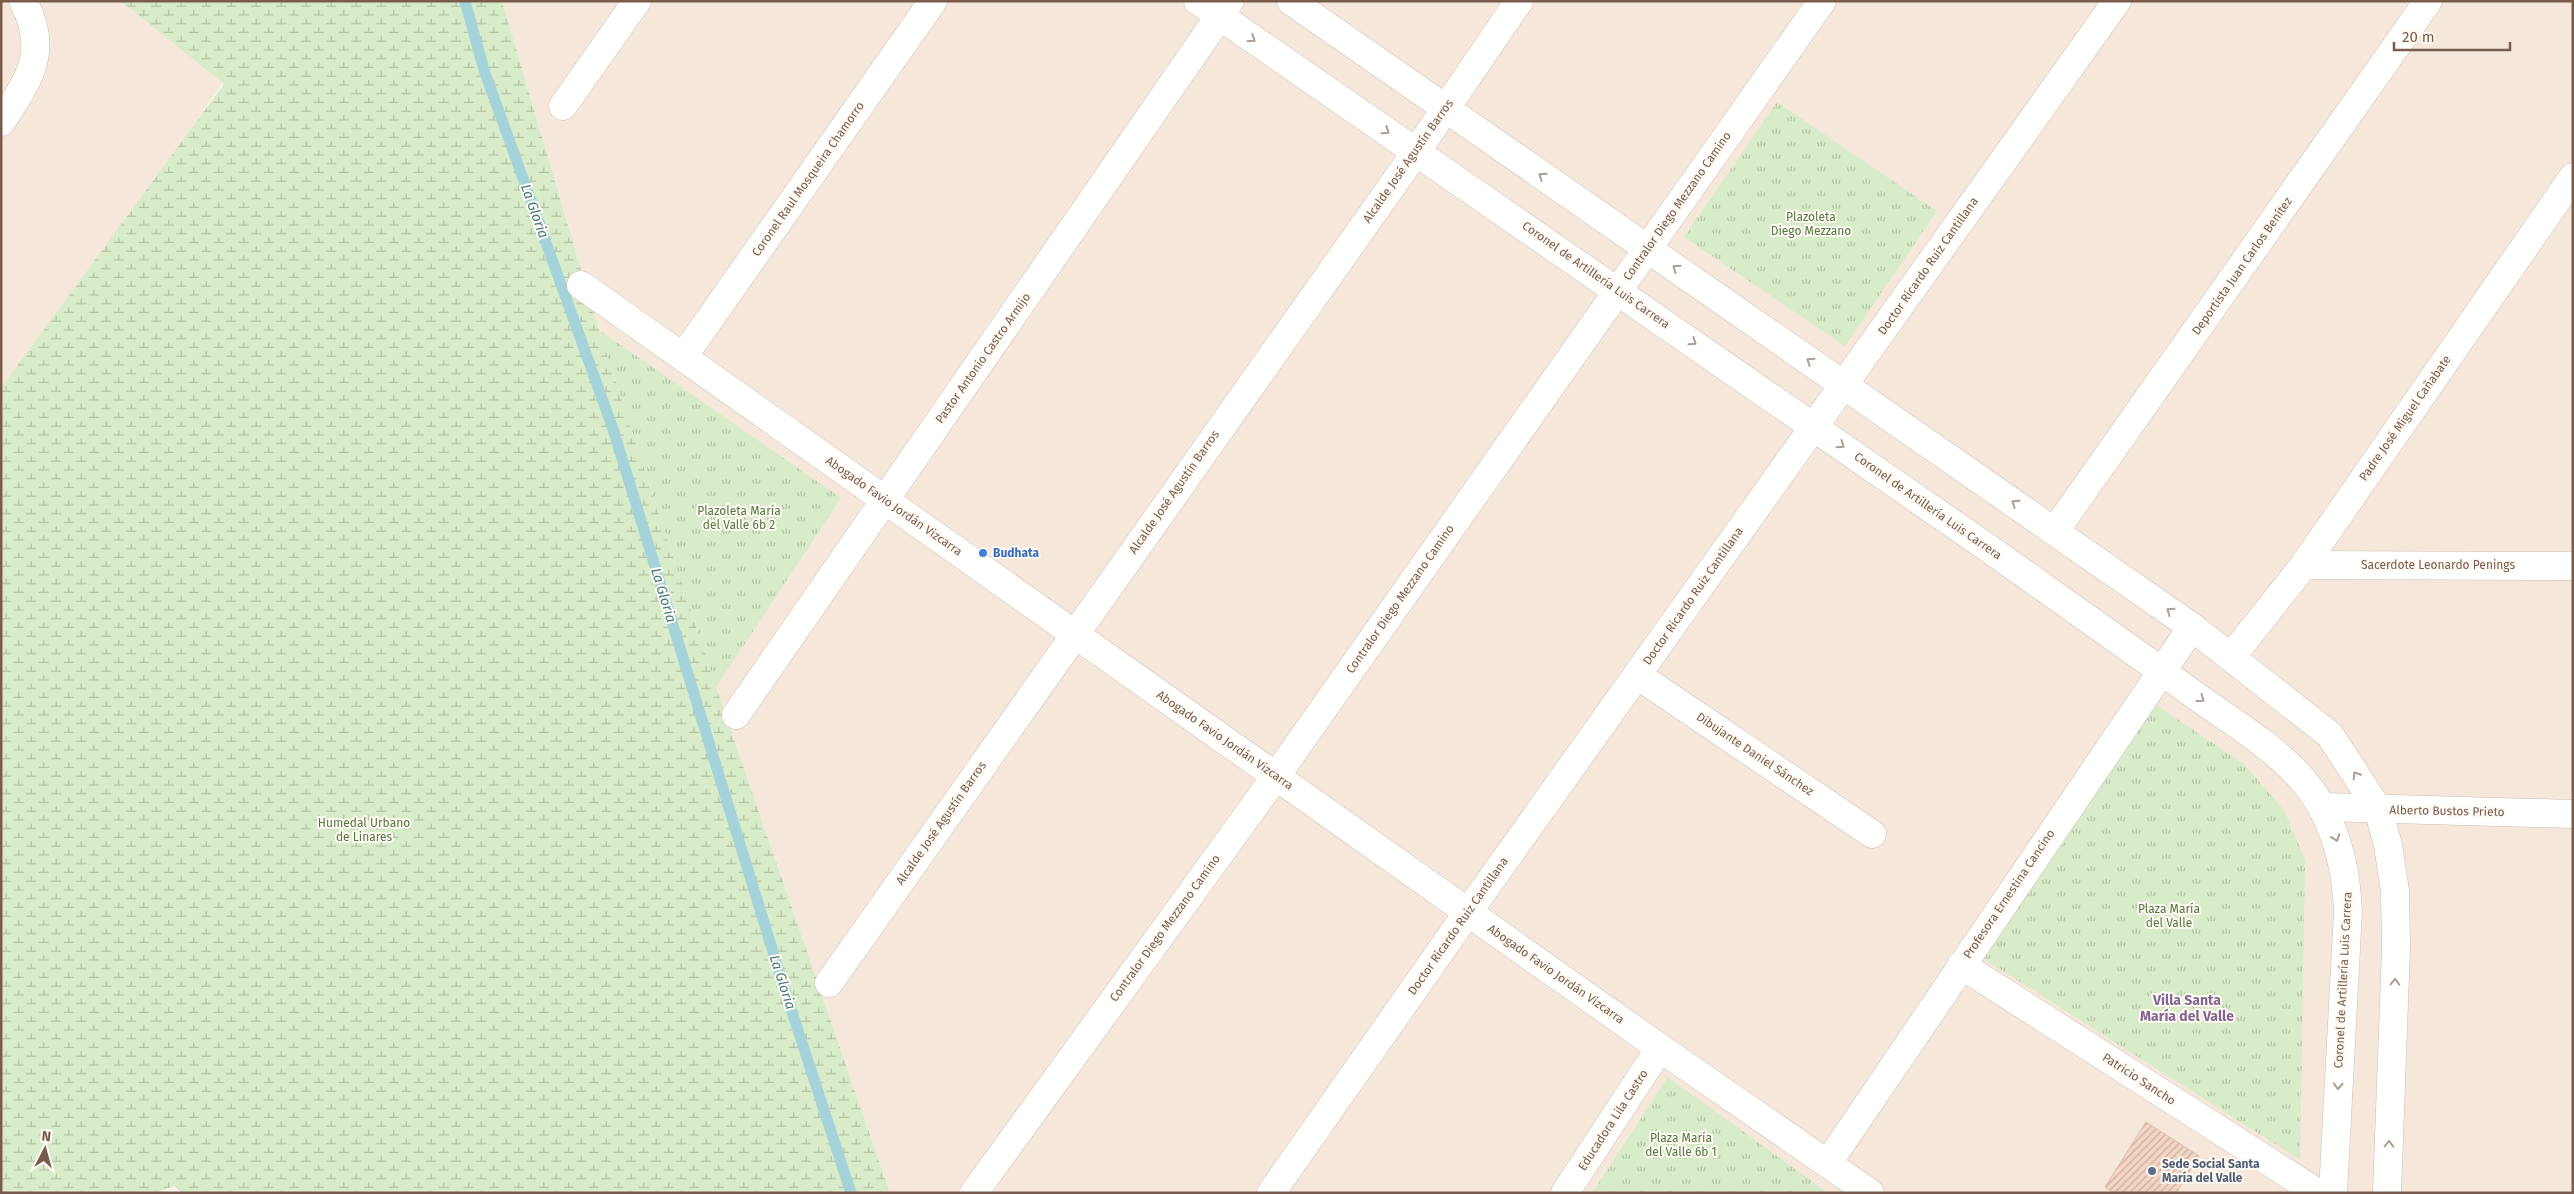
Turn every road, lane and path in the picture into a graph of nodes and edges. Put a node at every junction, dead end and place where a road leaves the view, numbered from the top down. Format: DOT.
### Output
graph roads {
  1 [pos="23,1"];
  2 [pos="637,1"];
  3 [pos="933,1"];
  4 [pos="1198,1"];
  5 [pos="1291,1"];
  6 [pos="1519,1"];
  7 [pos="1822,1"];
  8 [pos="2117,1"];
  9 [pos="2428,1"];
  10 [pos="1225,9"];
  11 [pos="563,106"];
  12 [pos="1445,108"];
  13 [pos="1,122"];
  14 [pos="1416,152"];
  15 [pos="2573,177"];
  16 [pos="1647,248"];
  17 [pos="581,285"];
  18 [pos="1618,290"];
  19 [pos="682,357"];
  20 [pos="1844,384"];
  21 [pos="1814,426"];
  22 [pos="885,500"];
  23 [pos="2055,531"];
  24 [pos="2304,565"];
  25 [pos="2573,566"];
  26 [pos="2192,626"];
  27 [pos="1074,634"];
  28 [pos="2232,656"];
  29 [pos="2161,670"];
  30 [pos="1637,675"];
  31 [pos="736,714"];
  32 [pos="1276,776"];
  33 [pos="2322,808"];
  34 [pos="2378,809"];
  35 [pos="2573,814"];
  36 [pos="1872,834"];
  37 [pos="1468,912"];
  38 [pos="1961,965"];
  39 [pos="829,983"];
  40 [pos="1660,1048"];
  41 [pos="1828,1163"];
  42 [pos="974,1193"];
  43 [pos="1271,1193"];
  44 [pos="1565,1193"];
  45 [pos="1870,1193"];
  46 [pos="2318,1193"];
  47 [pos="2333,1193"];
  48 [pos="2387,1193"];
  1 -- 13 [label="street"];
  2 -- 11 [label="street"];
  3 -- 19 [label="street, Coronel Raul Mosqueira Chamorro"];
  4 -- 10 [label="street, Coronel de Artillería Luis Carrera"];
  5 -- 12 [label="street"];
  6 -- 12 [label="street, Alcalde José Agustín Barros"];
  7 -- 16 [label="street, Contralor Diego Mezzano Camino"];
  8 -- 20 [label="street, Doctor Ricardo Ruiz Cantillana"];
  9 -- 23 [label="street, Deportista Juan Carlos Benítez"];
  10 -- 14 [label="street, Coronel de Artillería Luis Carrera, one-way"];
  10 -- 22 [label="street, Pastor Antonio Castro Armijo"];
  12 -- 14 [label="street, Alcalde José Agustín Barros"];
  16 -- 12 [label="street, one-way"];
  14 -- 18 [label="street, Coronel de Artillería Luis Carrera"];
  14 -- 27 [label="street, Alcalde José Agustín Barros"];
  15 -- 24 [label="street, Padre José Miguel Cañabate"];
  16 -- 18 [label="street, Contralor Diego Mezzano Camino"];
  20 -- 16 [label="street, one-way"];
  17 -- 19 [label="street, Abogado Favio Jordán Vizcarra"];
  18 -- 21 [label="street, Coronel de Artillería Luis Carrera, one-way"];
  18 -- 32 [label="street, Contralor Diego Mezzano Camino"];
  19 -- 22 [label="street, Abogado Favio Jordán Vizcarra"];
  20 -- 21 [label="street, Doctor Ricardo Ruiz Cantillana"];
  23 -- 20 [label="street, one-way"];
  21 -- 29 [label="street, Coronel de Artillería Luis Carrera, one-way"];
  21 -- 30 [label="street, Doctor Ricardo Ruiz Cantillana"];
  22 -- 27 [label="street, Abogado Favio Jordán Vizcarra"];
  22 -- 31 [label="street, Pastor Antonio Castro Armijo"];
  26 -- 23 [label="street, one-way"];
  24 -- 25 [label="street, Sacerdote Leonardo Penings"];
  24 -- 28 [label="street, Padre José Miguel Cañabate"];
  26 -- 28 [label="street"];
  26 -- 29 [label="street, Profesora Ernestina Cancino"];
  27 -- 32 [label="street, Abogado Favio Jordán Vizcarra"];
  27 -- 39 [label="street, Alcalde José Agustín Barros"];
  34 -- 28 [label="street, one-way"];
  29 -- 33 [label="street, Coronel de Artillería Luis Carrera, one-way"];
  29 -- 38 [label="street, Profesora Ernestina Cancino"];
  30 -- 36 [label="street, Dibujante Daniel Sánchez"];
  30 -- 37 [label="street, Doctor Ricardo Ruiz Cantillana"];
  32 -- 37 [label="street, Abogado Favio Jordán Vizcarra"];
  32 -- 42 [label="street, Contralor Diego Mezzano Camino"];
  33 -- 34 [label="street, Alberto Bustos Prieto"];
  33 -- 47 [label="street, Coronel de Artillería Luis Carrera, one-way"];
  34 -- 35 [label="street, Alberto Bustos Prieto"];
  48 -- 34 [label="street, one-way"];
  37 -- 40 [label="street, Abogado Favio Jordán Vizcarra"];
  37 -- 43 [label="street, Doctor Ricardo Ruiz Cantillana"];
  38 -- 41 [label="street, Profesora Ernestina Cancino"];
  38 -- 46 [label="street, Patricio Sancho"];
  40 -- 41 [label="street, Abogado Favio Jordán Vizcarra"];
  40 -- 44 [label="street, Educadora Lila Castro"];
  41 -- 45 [label="street, Abogado Favio Jordán Vizcarra"];
}
